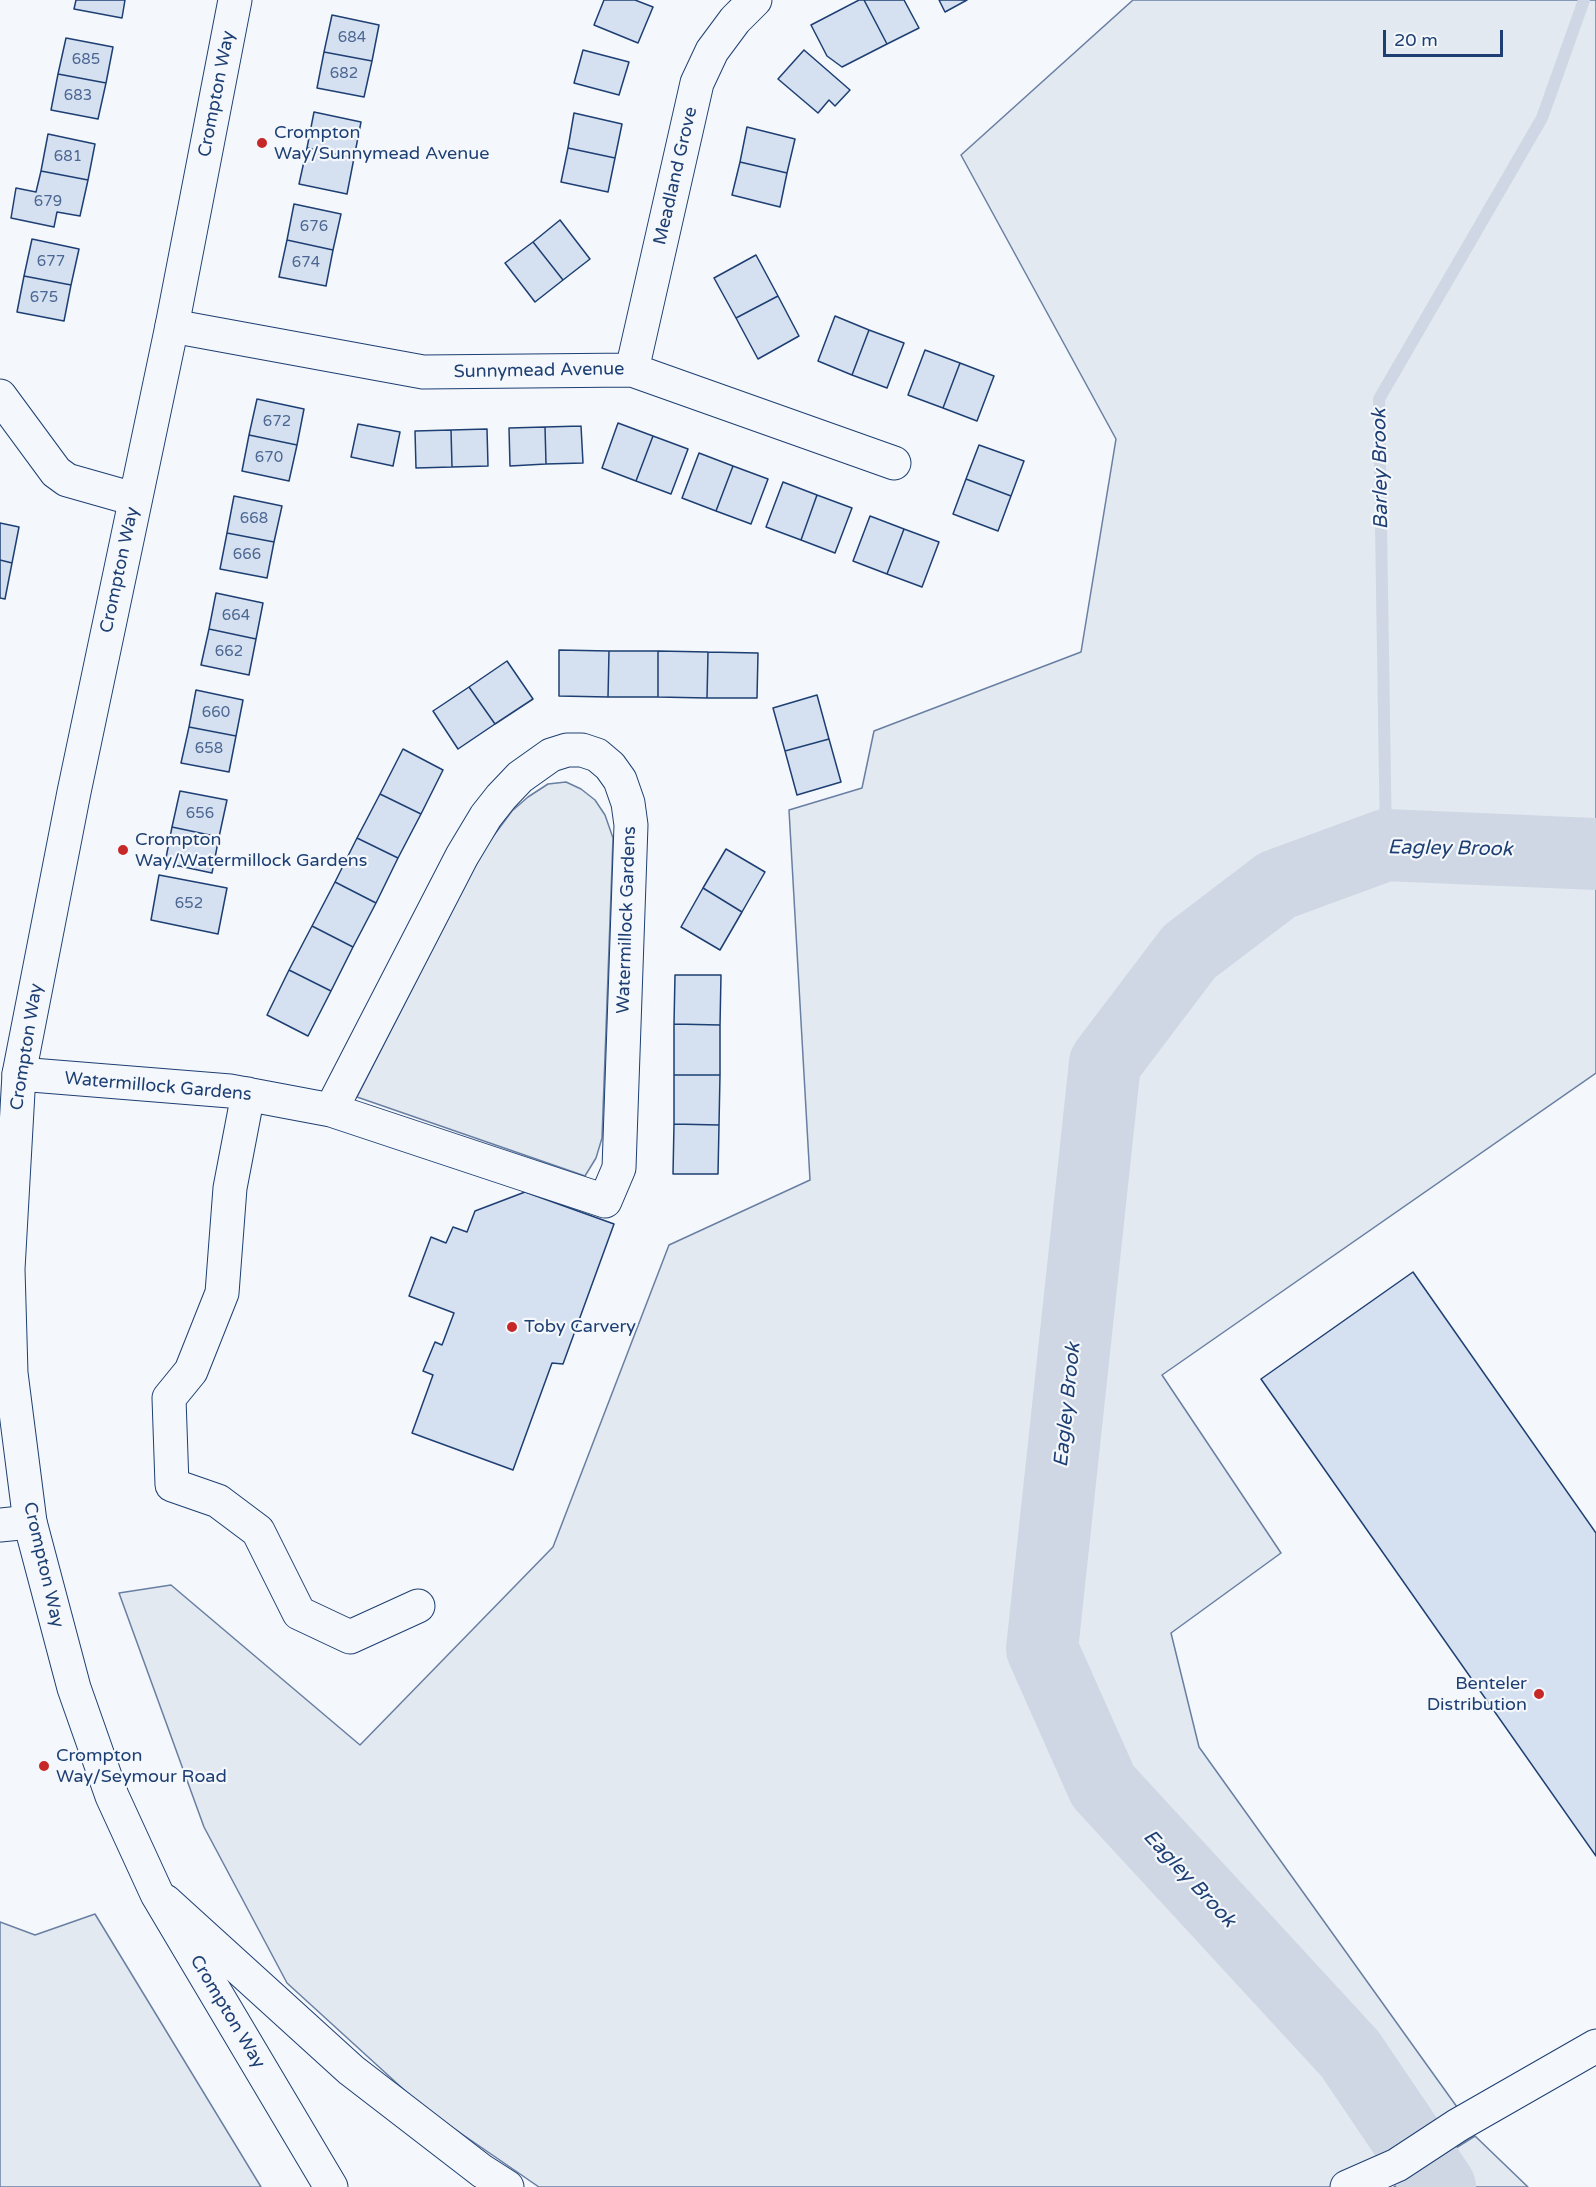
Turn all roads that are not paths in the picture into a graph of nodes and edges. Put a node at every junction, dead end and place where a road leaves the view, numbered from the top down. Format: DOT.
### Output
graph roads {
  1 [pos="235,0"];
  2 [pos="755,0"];
  3 [pos="172,326"];
  4 [pos="632,369"];
  5 [pos="0,396"];
  6 [pos="894,463"];
  7 [pos="134,499"];
  8 [pos="19,1074"];
  9 [pos="248,1094"];
  10 [pos="331,1110"];
  11 [pos="15,1523"];
  12 [pos="418,1606"];
  13 [pos="157,1894"];
  14 [pos="1596,2046"];
  15 [pos="331,2187"];
  16 [pos="507,2187"];
  17 [pos="1347,2187"];
  1 -- 3 [label="main road, Crompton Way"];
  2 -- 4 [label="main road, Meadland Grove"];
  3 -- 4 [label="main road, Sunnymead Avenue"];
  3 -- 7 [label="main road, Crompton Way"];
  4 -- 6 [label="main road, Sunnymead Avenue"];
  5 -- 7 [label="main road"];
  7 -- 8 [label="main road, Crompton Way"];
  8 -- 9 [label="main road, Watermillock Gardens"];
  8 -- 11 [label="main road, Crompton Way"];
  9 -- 10 [label="main road, Watermillock Gardens"];
  9 -- 12 [label="main road"];
  10 -- 10 [label="main road, Watermillock Gardens"];
  11 -- 13 [label="main road, Crompton Way"];
  13 -- 15 [label="main road, Crompton Way"];
  13 -- 16 [label="main road"];
  14 -- 17 [label="main road"];
}
